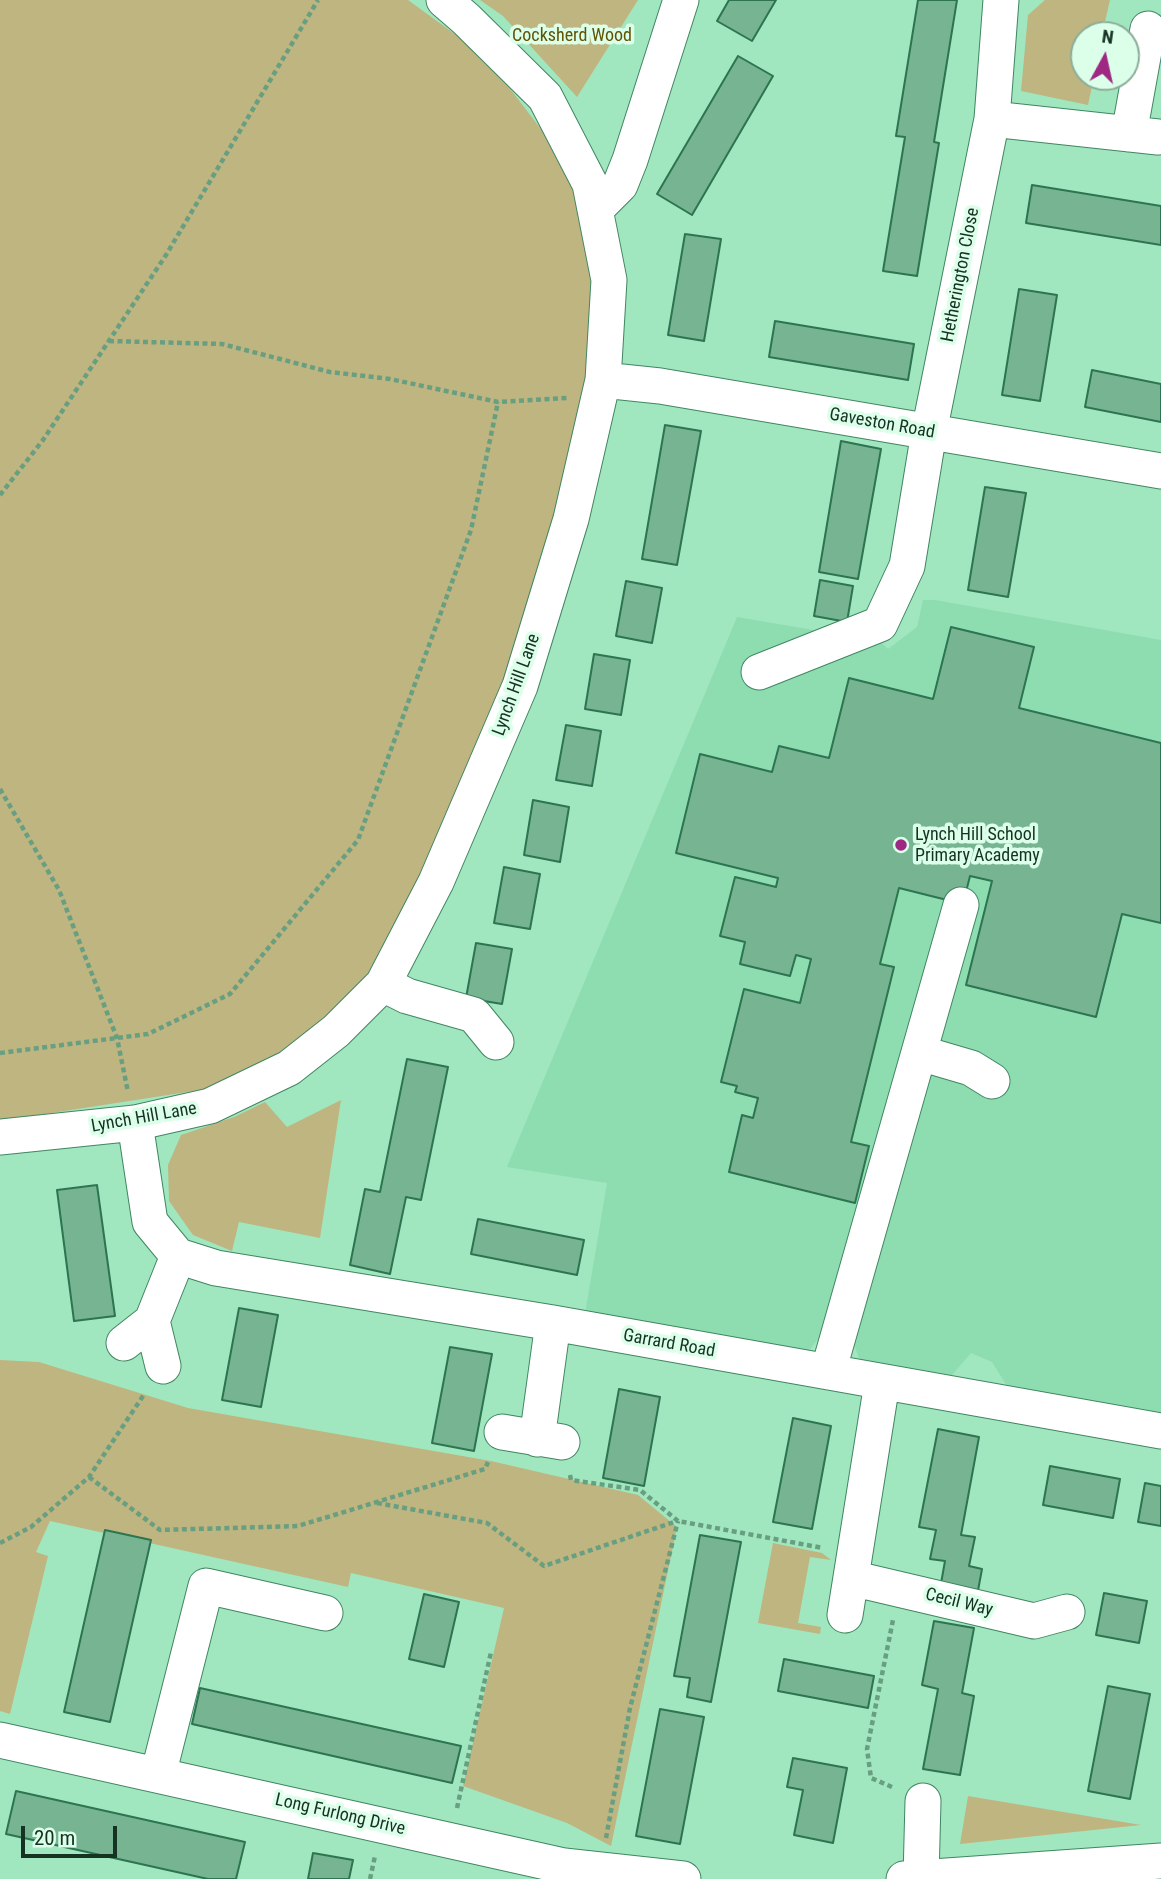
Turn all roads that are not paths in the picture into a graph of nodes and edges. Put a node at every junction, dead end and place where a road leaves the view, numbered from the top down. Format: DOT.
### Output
graph roads {
  1 [pos="444,0"];
  2 [pos="681,0"];
  3 [pos="1001,0"];
  4 [pos="1148,29"];
  5 [pos="992,119"];
  6 [pos="595,210"];
  7 [pos="601,388"];
  8 [pos="929,432"];
  9 [pos="1161,471"];
  10 [pos="759,672"];
  11 [pos="961,905"];
  12 [pos="383,984"];
  13 [pos="496,1042"];
  14 [pos="920,1053"];
  15 [pos="992,1081"];
  16 [pos="135,1123"];
  17 [pos="0,1137"];
  18 [pos="178,1256"];
  19 [pos="152,1321"];
  20 [pos="553,1323"];
  21 [pos="124,1343"];
  22 [pos="163,1366"];
  23 [pos="828,1372"];
  24 [pos="882,1383"];
  25 [pos="1161,1431"];
  26 [pos="502,1432"];
  27 [pos="853,1566"];
  28 [pos="1067,1612"];
  29 [pos="325,1614"];
  30 [pos="845,1615"];
  31 [pos="0,1740"];
  32 [pos="158,1775"];
  33 [pos="923,1801"];
  34 [pos="1161,1861"];
  35 [pos="921,1878"];
  36 [pos="683,1879"];
  37 [pos="904,1879"];
  1 -- 6 [label="street, Lynch Hill Lane"];
  2 -- 6 [label="street"];
  3 -- 5 [label="street, Hetherington Close"];
  4 -- 5 [label="street"];
  5 -- 8 [label="street, Hetherington Close"];
  6 -- 7 [label="street, Lynch Hill Lane"];
  7 -- 8 [label="street, Gaveston Road"];
  7 -- 12 [label="street, Lynch Hill Lane"];
  8 -- 9 [label="street, Gaveston Road"];
  8 -- 10 [label="street, Hetherington Close"];
  11 -- 14 [label="street"];
  12 -- 13 [label="street"];
  12 -- 16 [label="street, Lynch Hill Lane"];
  14 -- 15 [label="street"];
  14 -- 23 [label="street"];
  16 -- 17 [label="street, Lynch Hill Lane"];
  16 -- 18 [label="street"];
  18 -- 19 [label="street"];
  18 -- 20 [label="street, Garrard Road"];
  19 -- 21 [label="street"];
  19 -- 22 [label="street"];
  20 -- 23 [label="street, Garrard Road"];
  20 -- 26 [label="street"];
  23 -- 24 [label="street, Garrard Road"];
  24 -- 25 [label="street, Garrard Road"];
  24 -- 27 [label="street"];
  27 -- 28 [label="street, Cecil Way"];
  27 -- 30 [label="street"];
  29 -- 32 [label="street"];
  31 -- 32 [label="street, Long Furlong Drive"];
  32 -- 36 [label="street, Long Furlong Drive"];
  33 -- 35 [label="street"];
  34 -- 35 [label="street"];
  35 -- 37 [label="street"];
}
